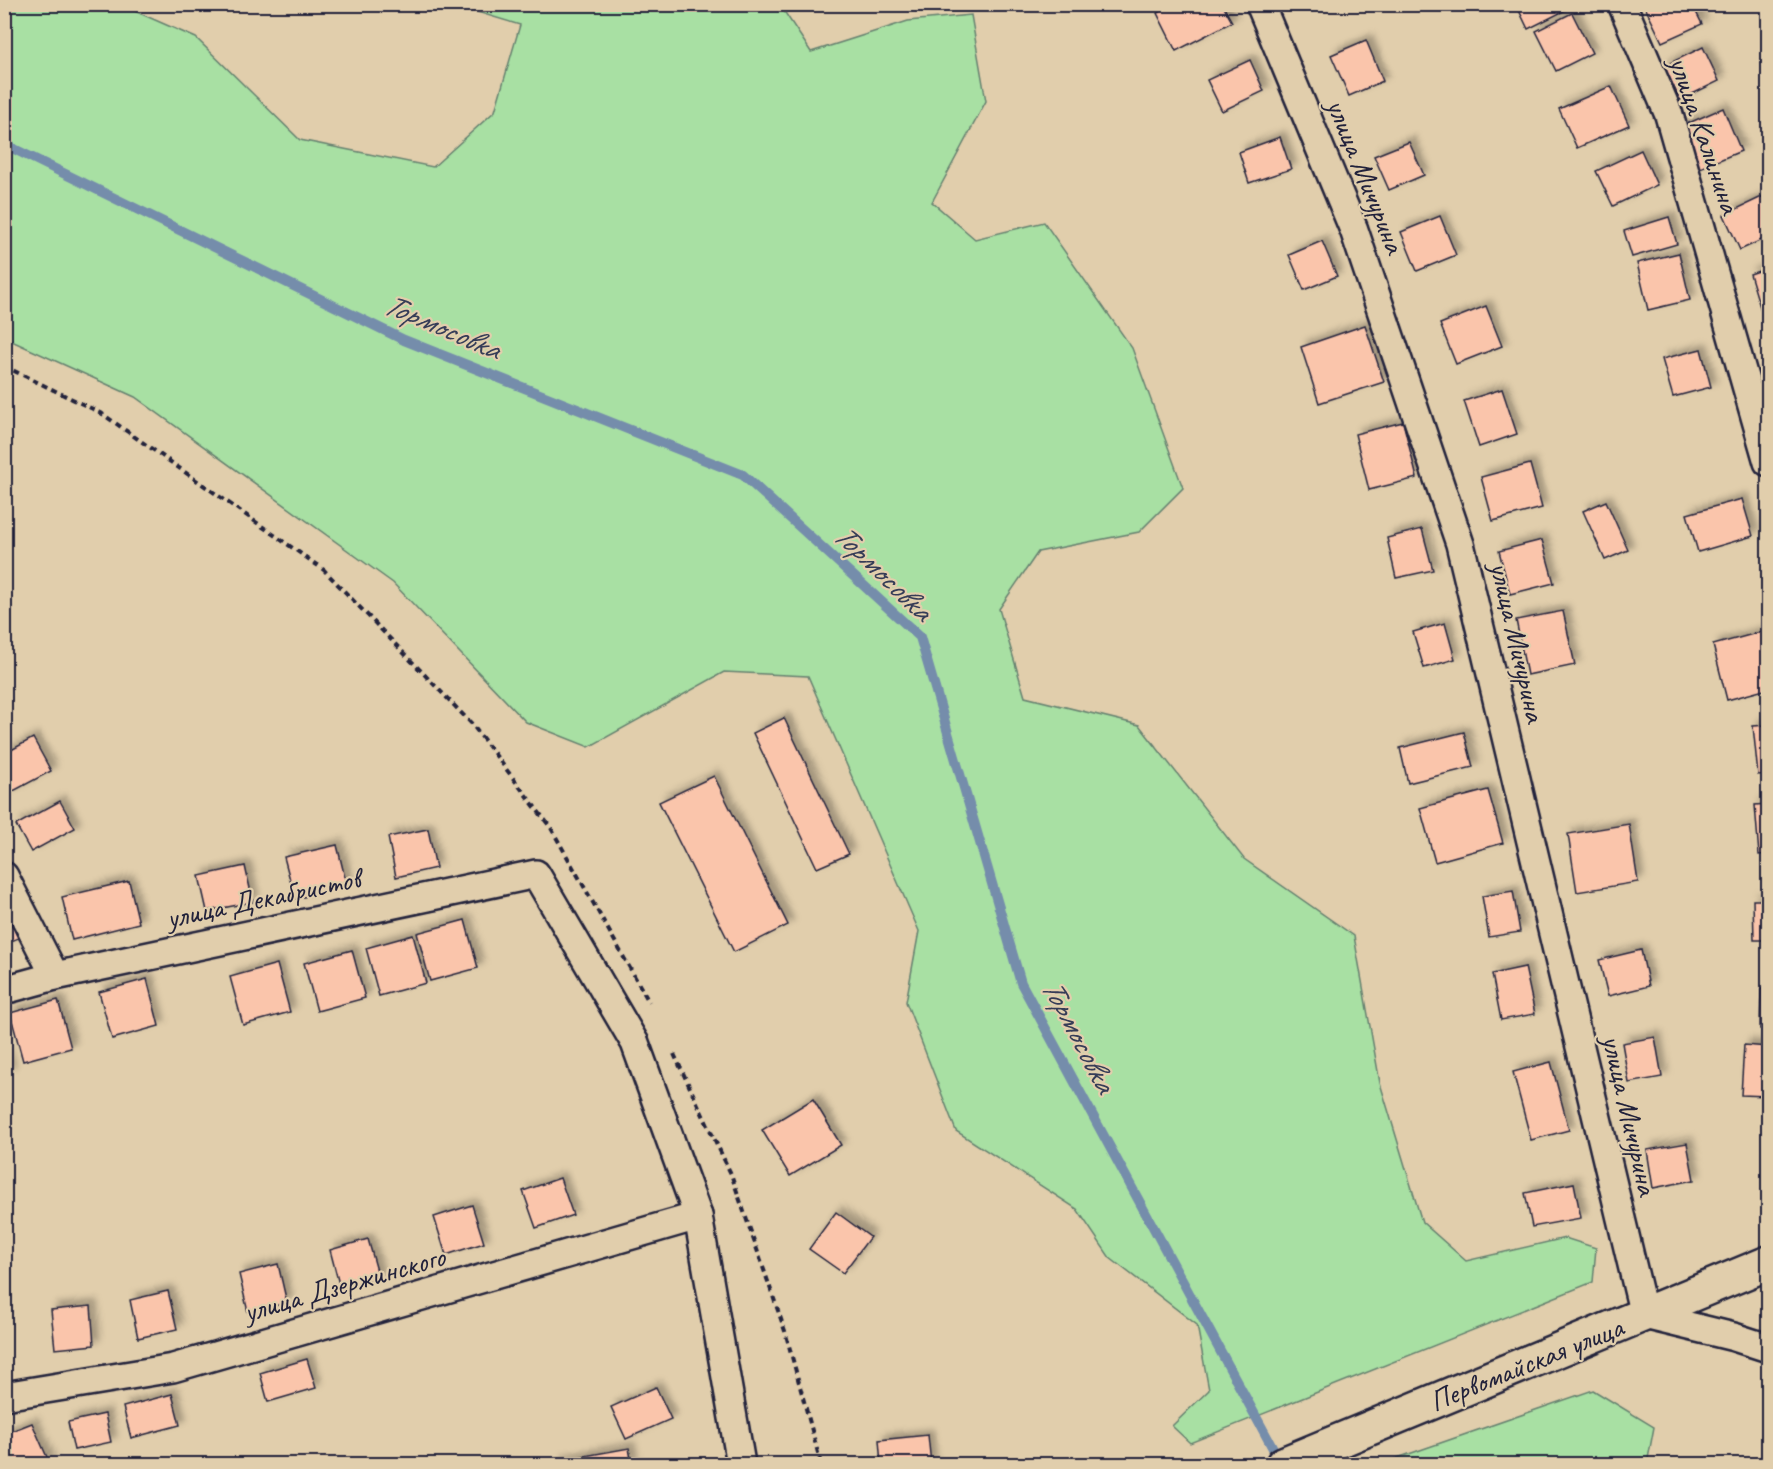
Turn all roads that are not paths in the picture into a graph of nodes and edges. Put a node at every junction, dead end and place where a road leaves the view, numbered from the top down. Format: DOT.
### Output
graph roads {
  1 [pos="1260,4"];
  2 [pos="1622,4"];
  3 [pos="1768,462"];
  4 [pos="4,876"];
  5 [pos="55,975"];
  6 [pos="4,990"];
  7 [pos="698,1216"];
  8 [pos="1768,1263"];
  9 [pos="1644,1316"];
  10 [pos="1768,1348"];
  11 [pos="4,1396"];
  12 [pos="741,1464"];
  13 [pos="1282,1464"];
  1 -- 9 [label="street, улица Мичурина"];
  2 -- 3 [label="street, улица Калинина"];
  4 -- 5 [label="street"];
  5 -- 6 [label="street, улица Декабристов"];
  5 -- 7 [label="street, улица Декабристов"];
  7 -- 11 [label="street, улица Дзержинского"];
  7 -- 12 [label="street"];
  8 -- 9 [label="main road, Первомайская улица"];
  9 -- 10 [label="street"];
  9 -- 13 [label="main road, Первомайская улица"];
}
